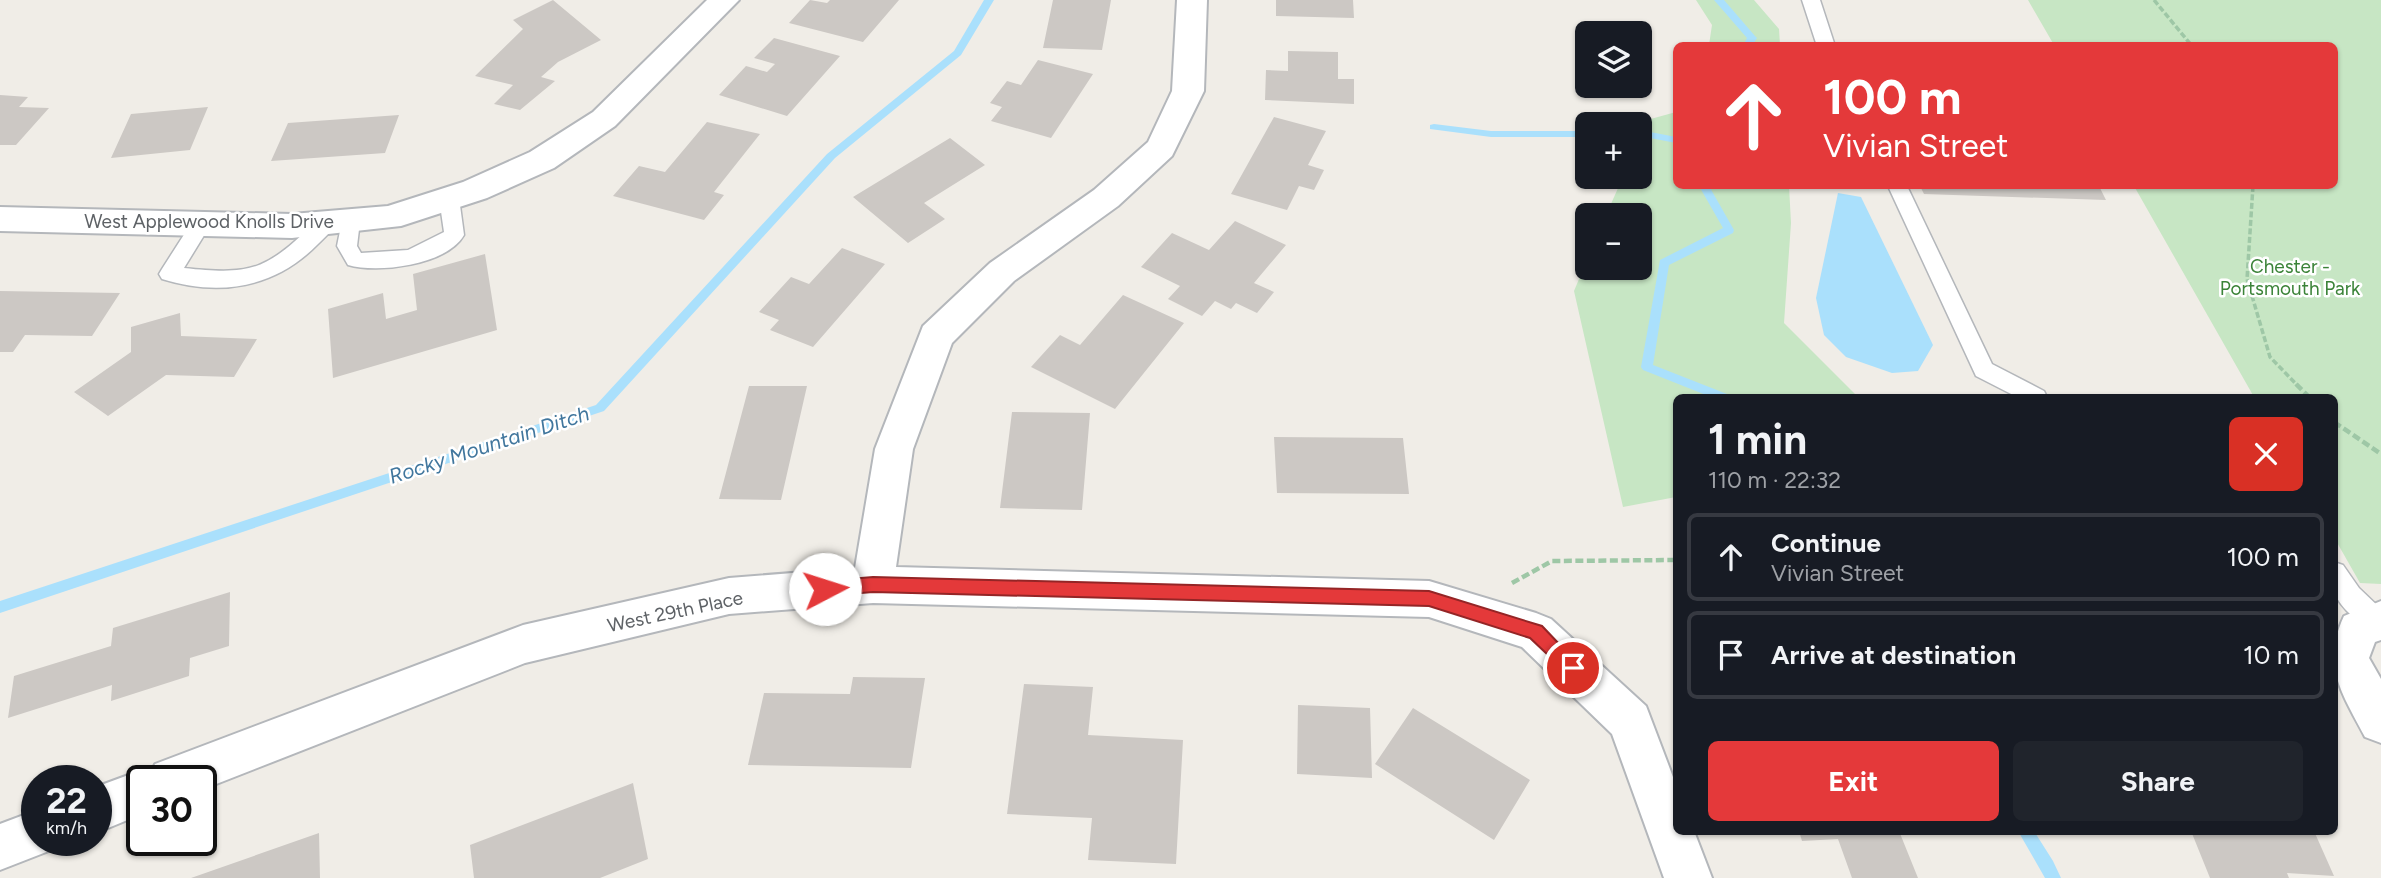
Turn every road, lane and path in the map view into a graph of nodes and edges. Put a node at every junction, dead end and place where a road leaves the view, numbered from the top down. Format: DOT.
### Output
graph roads {
  1 [pos="724,0"];
  2 [pos="1192,0"];
  3 [pos="1811,0"];
  4 [pos="2154,0"];
  5 [pos="1825,42"];
  6 [pos="2189,42"];
  7 [pos="1898,189"];
  8 [pos="2253,189"];
  9 [pos="449,198"];
  10 [pos="0,219"];
  11 [pos="338,223"];
  12 [pos="201,224"];
  13 [pos="2030,394"];
  14 [pos="2306,394"];
  15 [pos="2338,425"];
  16 [pos="2381,454"];
  17 [pos="1673,561"];
  18 [pos="2338,578"];
  19 [pos="873,584"];
  20 [pos="1466,610"];
  21 [pos="2372,623"];
  22 [pos="2381,722"];
  23 [pos="210,765"];
  24 [pos="21,839"];
  25 [pos="0,848"];
  26 [pos="1688,878"];
  1 -- 9 [label="street, West Applewood Knolls Drive"];
  2 -- 19 [label="street"];
  3 -- 5 [label="lane"];
  4 -- 6 [label="path"];
  7 -- 13 [label="lane"];
  8 -- 14 [label="path"];
  9 -- 11 [label="street, West Applewood Knolls Drive"];
  9 -- 11 [label="lane"];
  10 -- 12 [label="street, West Applewood Knolls Drive"];
  11 -- 12 [label="street, West Applewood Knolls Drive"];
  11 -- 12 [label="lane"];
  15 -- 16 [label="path"];
  17 -- 20 [label="path"];
  18 -- 21 [label="lane"];
  19 -- 20 [label="street, West 29th Place"];
  19 -- 23 [label="street, West 29th Place"];
  20 -- 26 [label="street, West 29th Place"];
  21 -- 22 [label="street"];
  24 -- 25 [label="street"];
}
